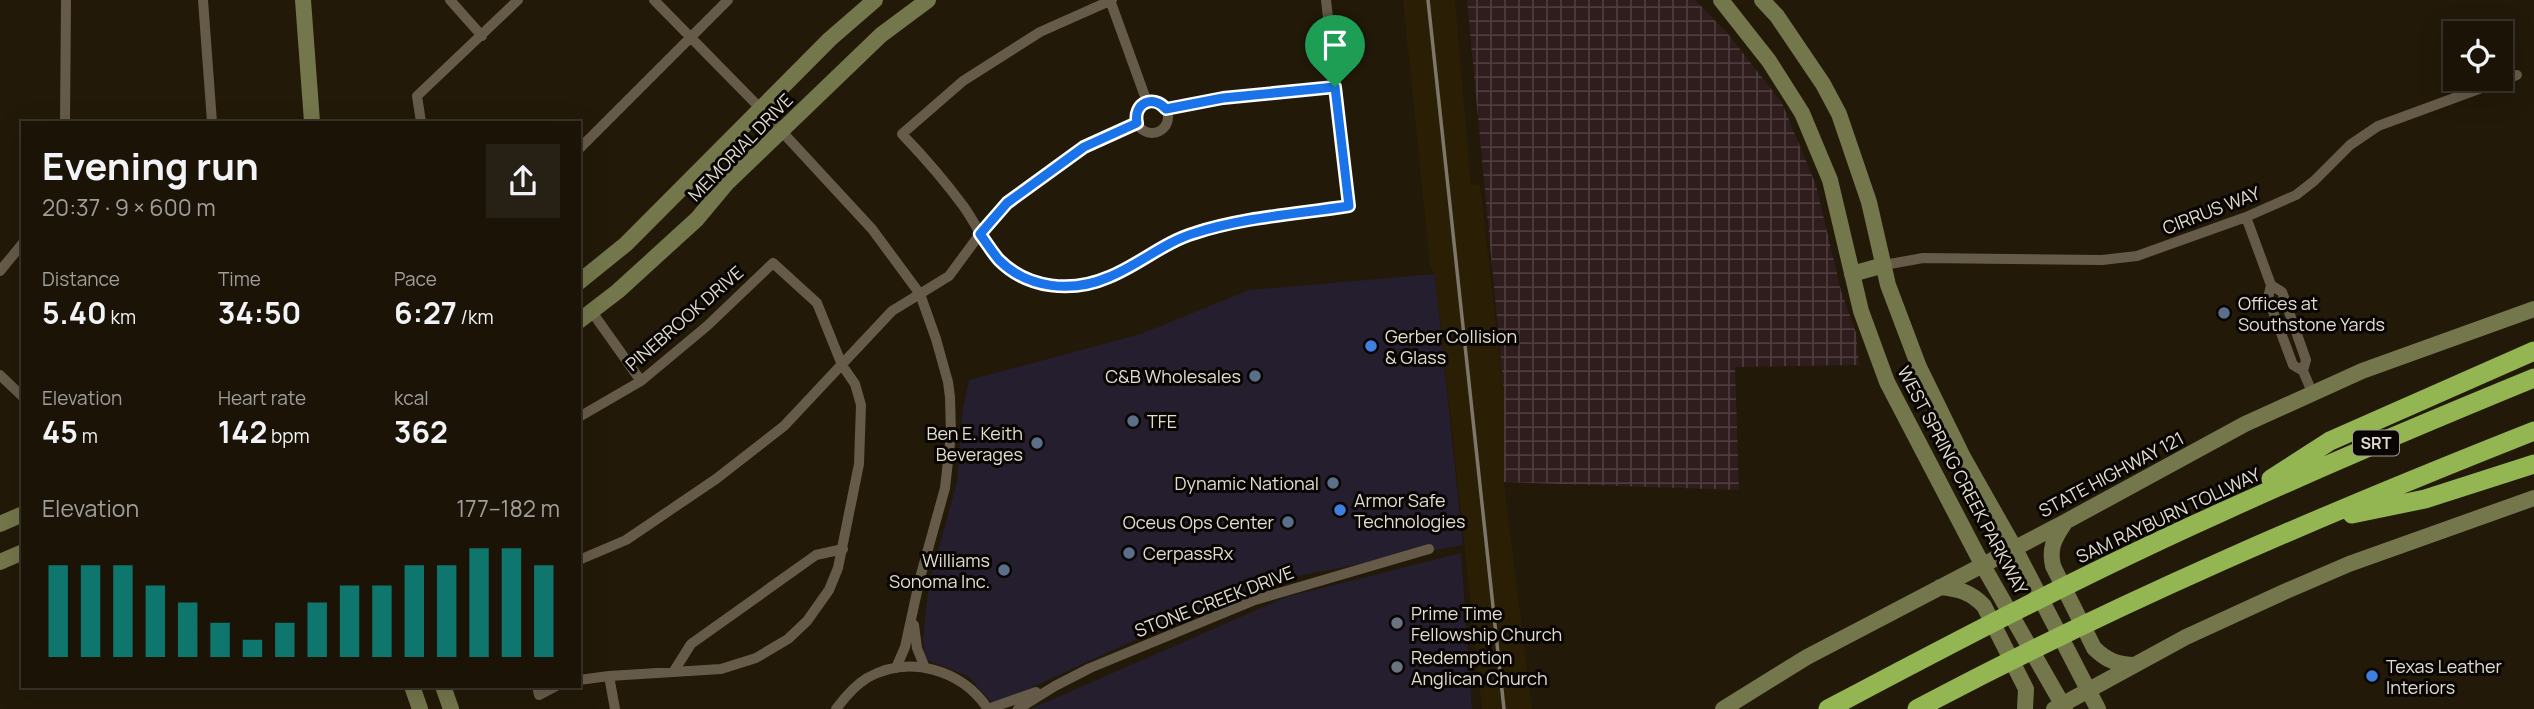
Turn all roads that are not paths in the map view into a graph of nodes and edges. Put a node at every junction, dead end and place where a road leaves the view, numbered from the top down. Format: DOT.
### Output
graph roads {
  1 [pos="66,0"];
  2 [pos="203,0"];
  3 [pos="303,0"];
  4 [pos="450,0"];
  5 [pos="518,0"];
  6 [pos="654,0"];
  7 [pos="728,0"];
  8 [pos="874,0"];
  9 [pos="928,0"];
  10 [pos="1111,0"];
  11 [pos="1326,0"];
  12 [pos="1720,0"];
  13 [pos="1762,0"];
  14 [pos="481,36"];
  15 [pos="691,37"];
  16 [pos="2517,75"];
  17 [pos="1335,87"];
  18 [pos="1147,102"];
  19 [pos="761,109"];
  20 [pos="1166,109"];
  21 [pos="65,121"];
  22 [pos="212,121"];
  23 [pos="312,121"];
  24 [pos="421,121"];
  25 [pos="1137,123"];
  26 [pos="782,131"];
  27 [pos="581,147"];
  28 [pos="2246,216"];
  29 [pos="980,234"];
  30 [pos="21,245"];
  31 [pos="1884,265"];
  32 [pos="0,271"];
  33 [pos="1852,274"];
  34 [pos="581,280"];
  35 [pos="920,295"];
  36 [pos="2534,309"];
  37 [pos="586,317"];
  38 [pos="2534,351"];
  39 [pos="842,365"];
  40 [pos="0,375"];
  41 [pos="2534,378"];
  42 [pos="641,381"];
  43 [pos="2312,393"];
  44 [pos="21,395"];
  45 [pos="581,416"];
  46 [pos="2534,431"];
  47 [pos="2534,464"];
  48 [pos="2534,498"];
  49 [pos="2220,512"];
  50 [pos="21,515"];
  51 [pos="2065,522"];
  52 [pos="0,524"];
  53 [pos="2306,524"];
  54 [pos="2014,547"];
  55 [pos="843,549"];
  56 [pos="1429,549"];
  57 [pos="21,552"];
  58 [pos="581,559"];
  59 [pos="0,562"];
  60 [pos="1982,564"];
  61 [pos="1940,587"];
  62 [pos="913,615"];
  63 [pos="2133,665"];
  64 [pos="896,668"];
  65 [pos="925,668"];
  66 [pos="674,671"];
  67 [pos="609,676"];
  68 [pos="581,680"];
  69 [pos="1055,686"];
  70 [pos="413,688"];
  71 [pos="444,688"];
  72 [pos="2088,690"];
  73 [pos="2060,708"];
  74 [pos="420,709"];
  75 [pos="451,709"];
  76 [pos="615,709"];
  77 [pos="836,709"];
  78 [pos="988,709"];
  79 [pos="1018,709"];
  80 [pos="1723,709"];
  81 [pos="1828,709"];
  82 [pos="1917,709"];
  83 [pos="2025,709"];
  84 [pos="2098,709"];
  1 -- 21 [label="street"];
  2 -- 22 [label="street"];
  3 -- 23 [label="main road"];
  4 -- 14 [label="street"];
  5 -- 14 [label="street"];
  6 -- 15 [label="street"];
  7 -- 15 [label="street"];
  8 -- 19 [label="main road, MEMORIAL DRIVE"];
  9 -- 26 [label="main road, MEMORIAL DRIVE"];
  10 -- 18 [label="street"];
  10 -- 29 [label="street"];
  11 -- 17 [label="street"];
  12 -- 33 [label="main road, WEST SPRING CREEK PARKWAY"];
  13 -- 31 [label="main road, WEST SPRING CREEK PARKWAY"];
  14 -- 24 [label="street"];
  15 -- 19 [label="street"];
  15 -- 27 [label="street"];
  16 -- 28 [label="street, CIRRUS WAY"];
  17 -- 20 [label="street"];
  17 -- 29 [label="street"];
  18 -- 20 [label="street"];
  18 -- 25 [label="street"];
  19 -- 26 [label="street"];
  19 -- 34 [label="main road, MEMORIAL DRIVE"];
  20 -- 25 [label="street"];
  25 -- 29 [label="street"];
  26 -- 35 [label="street"];
  26 -- 37 [label="main road, MEMORIAL DRIVE"];
  28 -- 31 [label="street, CIRRUS WAY"];
  28 -- 43 [label="street"];
  29 -- 35 [label="street"];
  30 -- 32 [label="street"];
  31 -- 33 [label="main road"];
  31 -- 54 [label="main road, WEST SPRING CREEK PARKWAY"];
  33 -- 60 [label="main road, WEST SPRING CREEK PARKWAY"];
  35 -- 39 [label="street"];
  35 -- 62 [label="street"];
  36 -- 43 [label="main road, STATE HIGHWAY 121"];
  37 -- 42 [label="street"];
  38 -- 49 [label="highway"];
  39 -- 42 [label="street, PINEBROOK DRIVE"];
  39 -- 55 [label="street"];
  39 -- 58 [label="street"];
  40 -- 44 [label="street"];
  41 -- 49 [label="highway, SAM RAYBURN TOLLWAY / SRT"];
  42 -- 45 [label="street, PINEBROOK DRIVE"];
  43 -- 51 [label="main road, STATE HIGHWAY 121"];
  46 -- 53 [label="highway"];
  47 -- 53 [label="highway"];
  48 -- 63 [label="main road"];
  49 -- 81 [label="highway, SAM RAYBURN TOLLWAY / SRT"];
  50 -- 52 [label="main road"];
  51 -- 54 [label="main road, STATE HIGHWAY 121"];
  51 -- 63 [label="main road"];
  53 -- 82 [label="highway"];
  54 -- 60 [label="main road, STATE HIGHWAY 121"];
  54 -- 72 [label="main road, WEST SPRING CREEK PARKWAY"];
  55 -- 66 [label="street"];
  55 -- 66 [label="street"];
  56 -- 69 [label="street, STONE CREEK DRIVE"];
  57 -- 59 [label="main road"];
  60 -- 61 [label="main road, STATE HIGHWAY 121"];
  60 -- 73 [label="main road, WEST SPRING CREEK PARKWAY"];
  61 -- 80 [label="main road, STATE HIGHWAY 121"];
  61 -- 83 [label="main road"];
  62 -- 64 [label="street"];
  62 -- 65 [label="street"];
  63 -- 72 [label="main road"];
  64 -- 65 [label="street"];
  64 -- 77 [label="street"];
  65 -- 78 [label="street"];
  66 -- 67 [label="street"];
  67 -- 68 [label="street"];
  67 -- 76 [label="street"];
  69 -- 78 [label="street, STONE CREEK DRIVE"];
  69 -- 79 [label="street, STONE CREEK DRIVE"];
  70 -- 74 [label="main road"];
  71 -- 75 [label="main road"];
  72 -- 73 [label="main road"];
  72 -- 84 [label="main road, WEST SPRING CREEK PARKWAY"];
}
